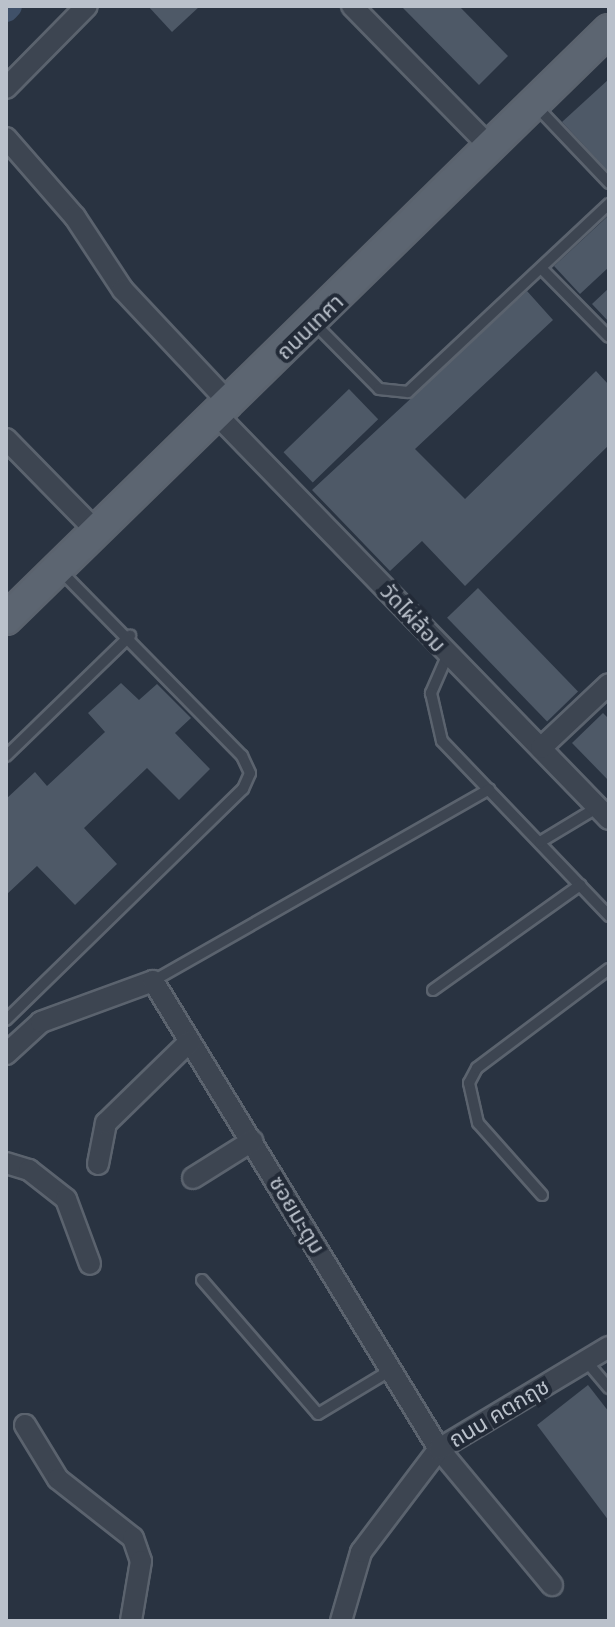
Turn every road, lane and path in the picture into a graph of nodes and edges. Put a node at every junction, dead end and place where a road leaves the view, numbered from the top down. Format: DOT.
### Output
graph roads {
  1 [pos="87,6"];
  2 [pos="352,6"];
  3 [pos="609,30"];
  4 [pos="6,88"];
  5 [pos="534,104"];
  6 [pos="6,138"];
  7 [pos="491,148"];
  8 [pos="609,183"];
  9 [pos="609,204"];
  10 [pos="542,269"];
  11 [pos="314,323"];
  12 [pos="609,337"];
  13 [pos="224,410"];
  14 [pos="6,439"];
  15 [pos="98,533"];
  16 [pos="58,568"];
  17 [pos="6,619"];
  18 [pos="130,636"];
  19 [pos="448,654"];
  20 [pos="609,684"];
  21 [pos="541,748"];
  22 [pos="6,756"];
  23 [pos="489,789"];
  24 [pos="603,813"];
  25 [pos="540,842"];
  26 [pos="580,885"];
  27 [pos="609,916"];
  28 [pos="609,969"];
  29 [pos="153,981"];
  30 [pos="433,990"];
  31 [pos="6,1020"];
  32 [pos="190,1041"];
  33 [pos="6,1054"];
  34 [pos="252,1141"];
  35 [pos="6,1163"];
  36 [pos="98,1164"];
  37 [pos="193,1178"];
  38 [pos="542,1195"];
  39 [pos="90,1264"];
  40 [pos="202,1280"];
  41 [pos="609,1347"];
  42 [pos="587,1362"];
  43 [pos="391,1370"];
  44 [pos="609,1388"];
  45 [pos="25,1425"];
  46 [pos="439,1449"];
  47 [pos="552,1585"];
  48 [pos="131,1621"];
  49 [pos="341,1621"];
  1 -- 4 [label="street"];
  2 -- 7 [label="street"];
  3 -- 5 [label="main road, ถนนเทศา"];
  5 -- 7 [label="main road, ถนนเทศา"];
  5 -- 8 [label="lane"];
  6 -- 13 [label="street, วัดไผ่ล้อม"];
  7 -- 11 [label="main road, ถนนเทศา"];
  9 -- 10 [label="lane"];
  10 -- 11 [label="lane"];
  10 -- 12 [label="lane"];
  11 -- 13 [label="main road, ถนนเทศา"];
  13 -- 15 [label="main road, ถนนเทศา"];
  13 -- 19 [label="street, วัดไผ่ล้อม"];
  14 -- 15 [label="street"];
  15 -- 16 [label="main road, ถนนเทศา"];
  16 -- 17 [label="main road, ถนนเทศา"];
  16 -- 18 [label="lane"];
  18 -- 22 [label="lane"];
  18 -- 31 [label="lane"];
  19 -- 21 [label="street, วัดไผ่ล้อม"];
  19 -- 23 [label="lane"];
  20 -- 21 [label="street"];
  21 -- 24 [label="street, วัดไผ่ล้อม"];
  23 -- 25 [label="lane"];
  23 -- 29 [label="lane"];
  24 -- 25 [label="lane"];
  25 -- 26 [label="lane"];
  26 -- 27 [label="lane"];
  26 -- 30 [label="lane"];
  28 -- 38 [label="lane"];
  29 -- 32 [label="street, ซอยมะตูม"];
  29 -- 33 [label="street"];
  32 -- 34 [label="street, ซอยมะตูม"];
  32 -- 36 [label="street"];
  34 -- 37 [label="street"];
  34 -- 43 [label="street, ซอยมะตูม"];
  35 -- 39 [label="street"];
  40 -- 43 [label="lane"];
  41 -- 42 [label="street, ถนน คตกฤช"];
  42 -- 44 [label="lane"];
  42 -- 46 [label="street, ถนน คตกฤช"];
  43 -- 46 [label="street, ซอยมะตูม"];
  45 -- 48 [label="street"];
  46 -- 47 [label="street, ซอยมะตูม"];
  46 -- 49 [label="street, ถนน คตกฤช"];
}
